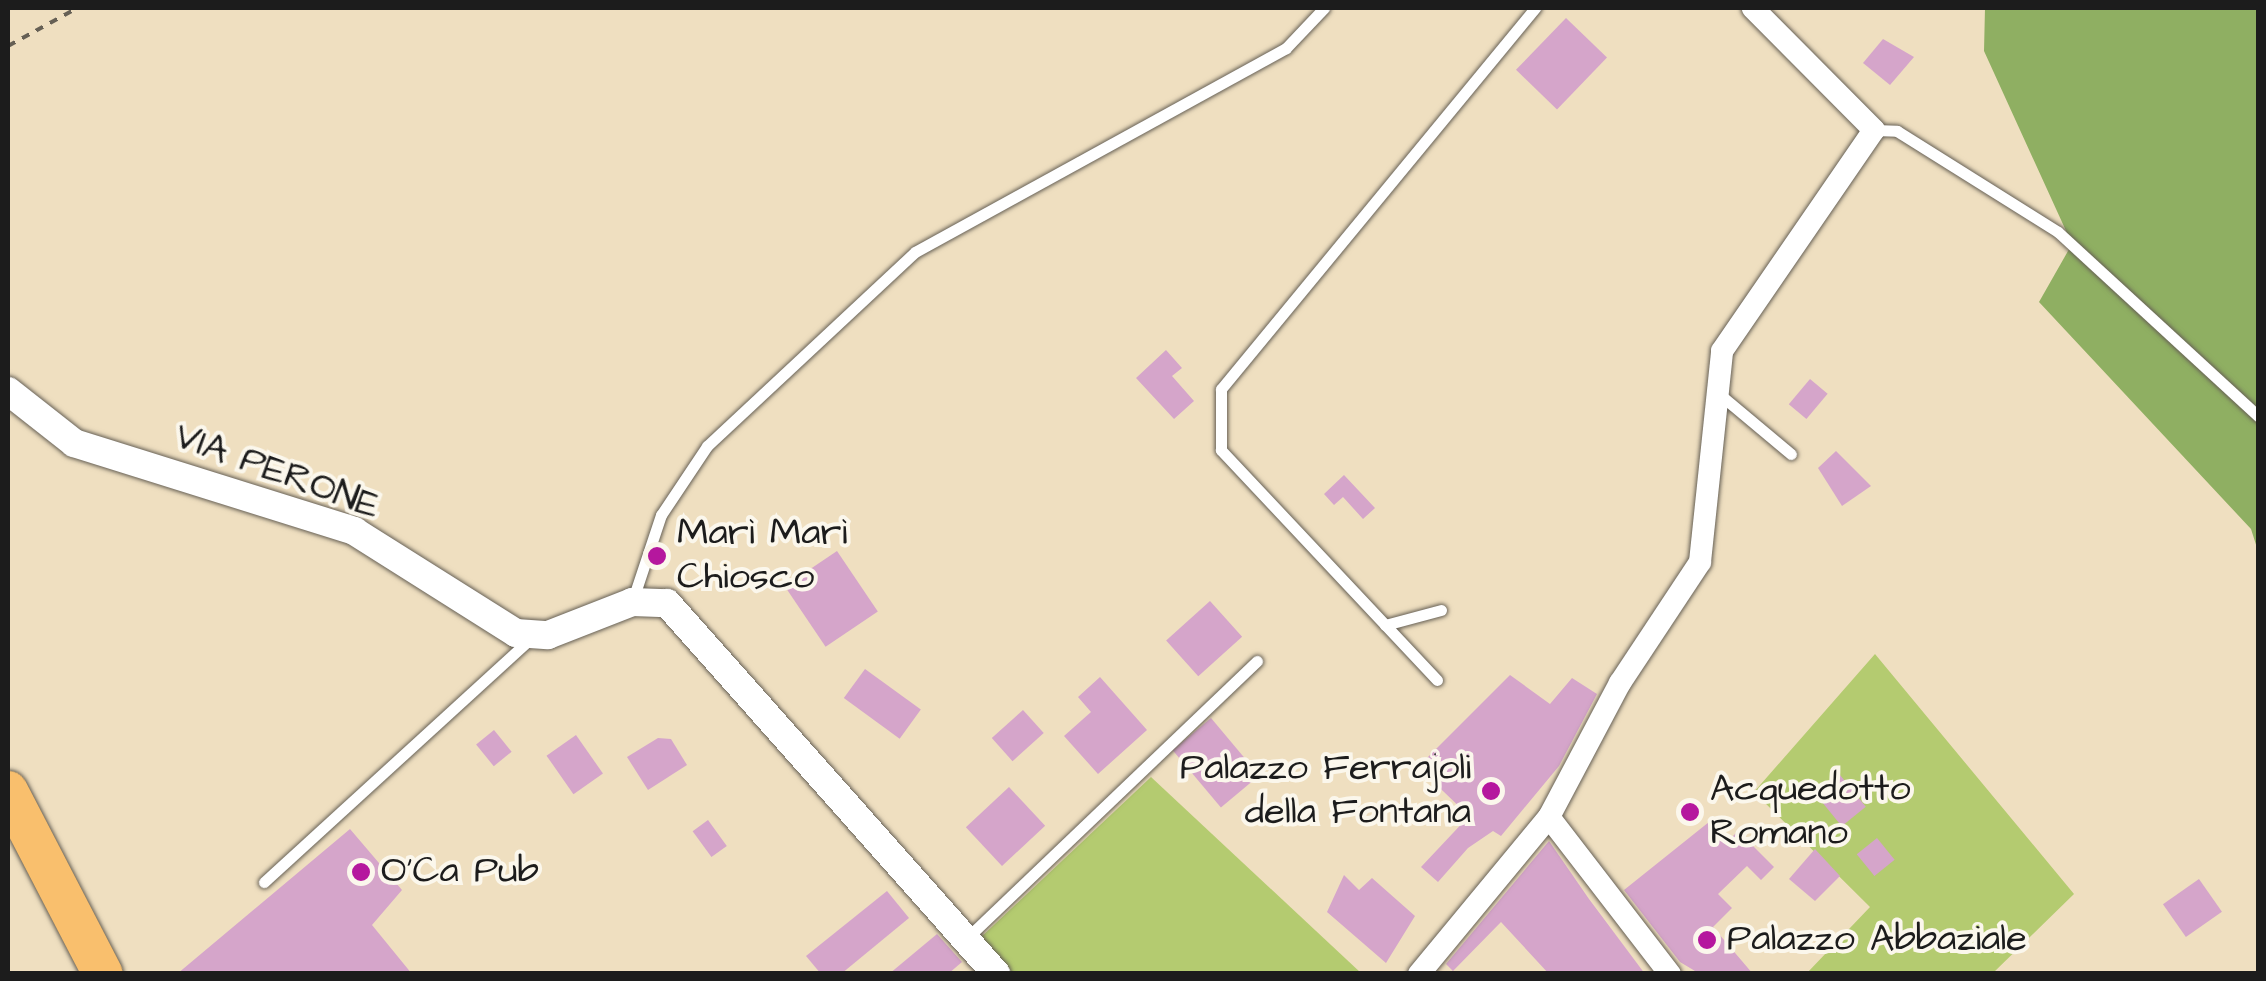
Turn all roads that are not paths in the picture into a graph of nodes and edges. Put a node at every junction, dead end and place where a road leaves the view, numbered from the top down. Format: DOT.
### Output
graph roads {
  1 [pos="1324,8"];
  2 [pos="1535,8"];
  3 [pos="1753,8"];
  4 [pos="1874,130"];
  5 [pos="1715,390"];
  6 [pos="8,391"];
  7 [pos="2258,416"];
  8 [pos="1791,454"];
  9 [pos="632,602"];
  10 [pos="1441,610"];
  11 [pos="1386,625"];
  12 [pos="536,634"];
  13 [pos="1256,661"];
  14 [pos="1437,680"];
  15 [pos="8,791"];
  16 [pos="1549,817"];
  17 [pos="8,844"];
  18 [pos="264,882"];
  19 [pos="966,939"];
  20 [pos="1664,968"];
  21 [pos="75,974"];
  22 [pos="103,974"];
  23 [pos="996,974"];
  24 [pos="1419,974"];
  1 -- 9 [label="lane"];
  2 -- 11 [label="lane"];
  3 -- 4 [label="street"];
  4 -- 5 [label="street"];
  4 -- 7 [label="lane"];
  5 -- 8 [label="lane"];
  5 -- 16 [label="street"];
  6 -- 12 [label="street, VIA PERONE"];
  9 -- 12 [label="street"];
  9 -- 19 [label="street"];
  10 -- 11 [label="lane"];
  11 -- 14 [label="lane"];
  12 -- 18 [label="lane"];
  13 -- 19 [label="lane"];
  15 -- 22 [label="highway"];
  16 -- 20 [label="street"];
  16 -- 24 [label="street"];
  17 -- 21 [label="highway"];
  19 -- 23 [label="street"];
}
